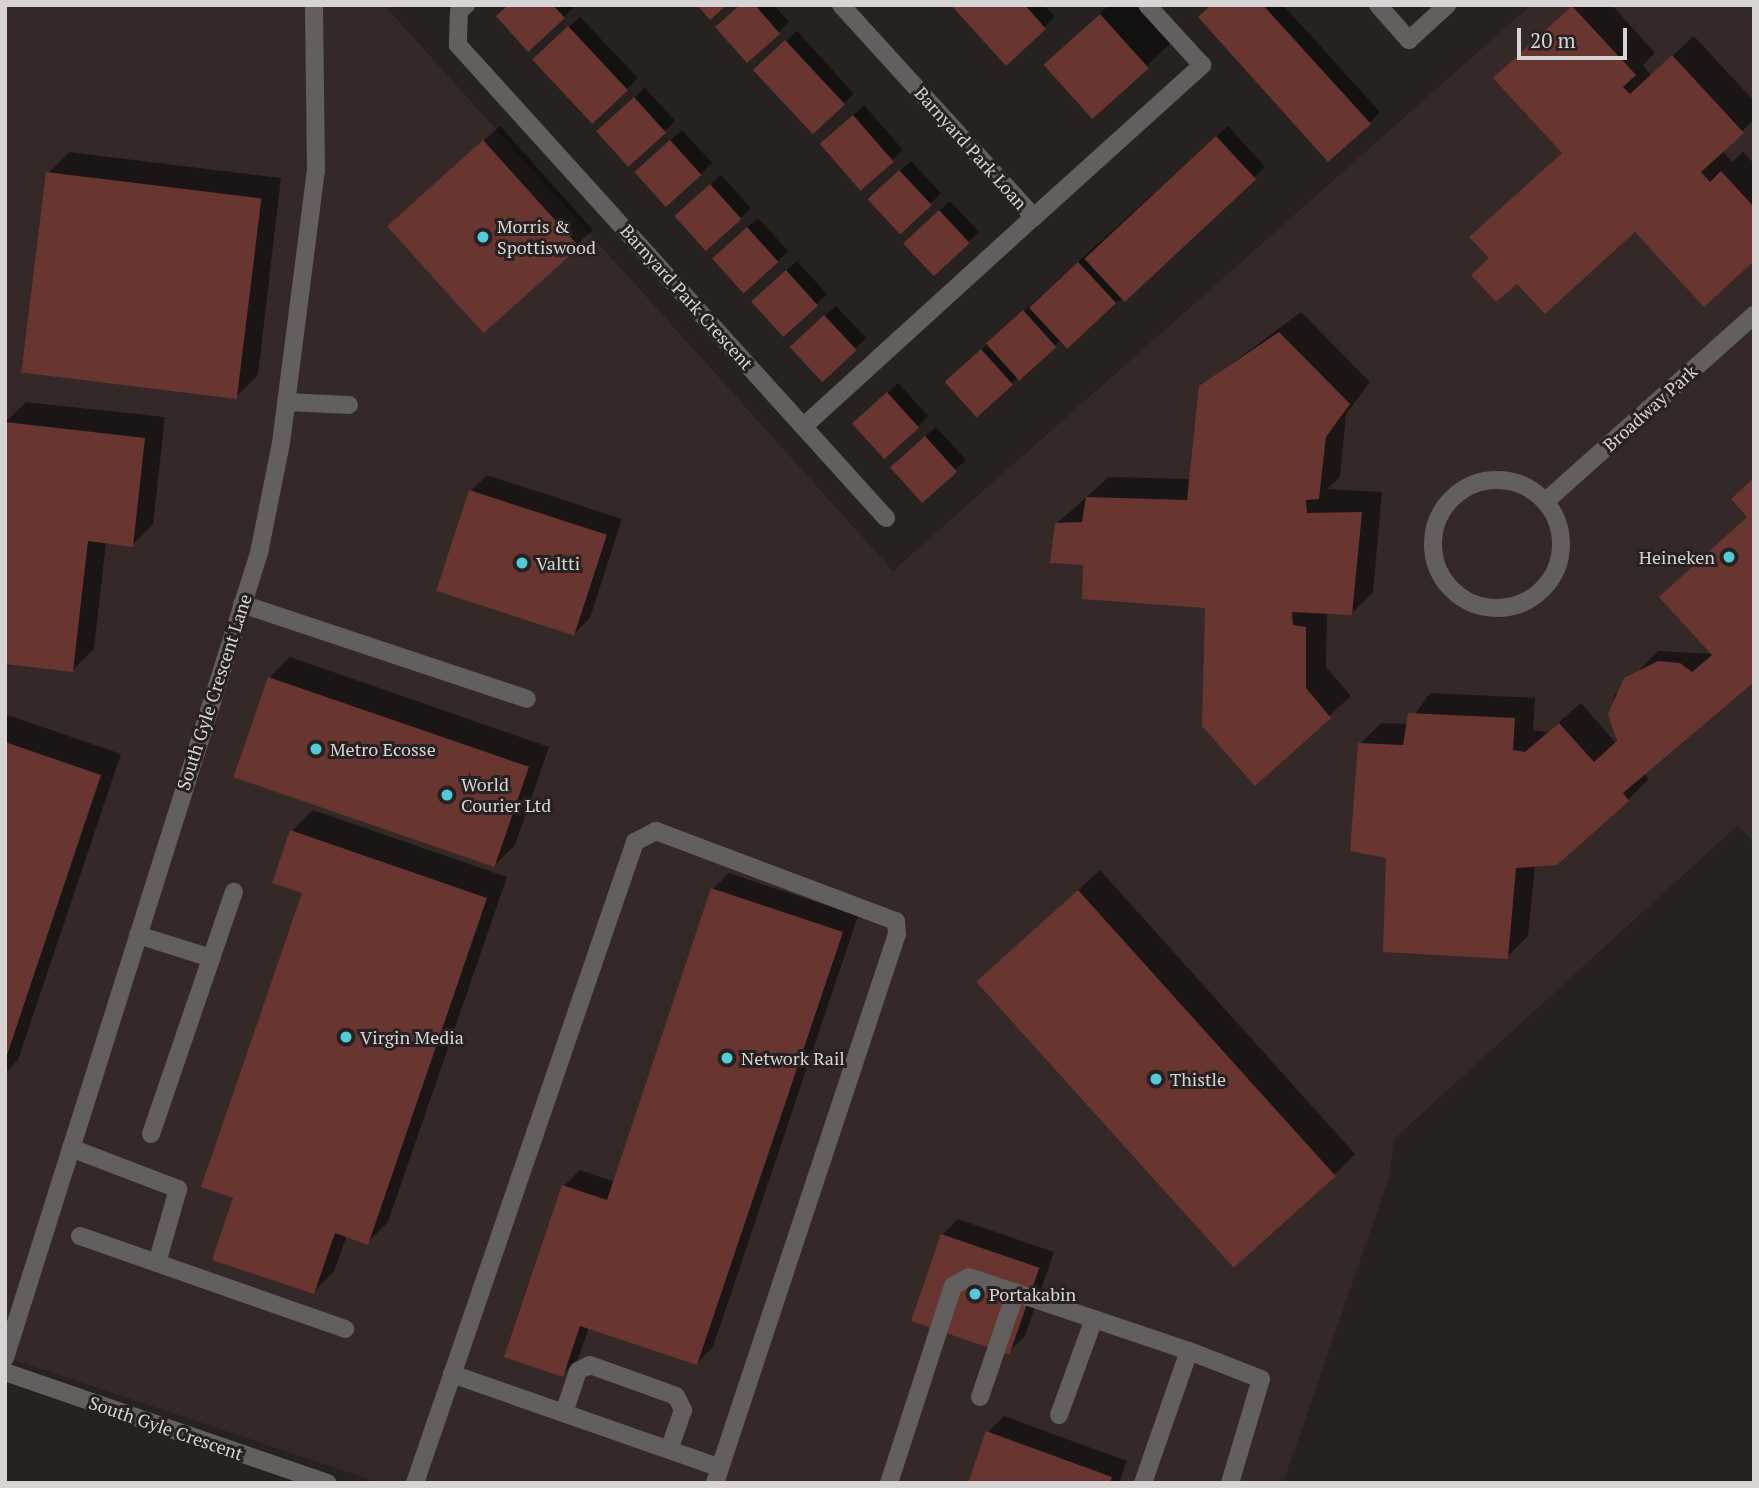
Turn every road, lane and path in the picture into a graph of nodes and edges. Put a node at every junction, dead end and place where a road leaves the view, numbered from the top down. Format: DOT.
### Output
graph roads {
  1 [pos="314,5"];
  2 [pos="466,5"];
  3 [pos="841,5"];
  4 [pos="1147,5"];
  5 [pos="1378,5"];
  6 [pos="1447,5"];
  7 [pos="1034,217"];
  8 [pos="1754,315"];
  9 [pos="286,402"];
  10 [pos="349,405"];
  11 [pos="804,426"];
  12 [pos="1546,501"];
  13 [pos="886,518"];
  14 [pos="242,604"];
  15 [pos="527,699"];
  16 [pos="234,892"];
  17 [pos="138,935"];
  18 [pos="211,958"];
  19 [pos="151,1134"];
  20 [pos="71,1148"];
  21 [pos="80,1236"];
  22 [pos="157,1263"];
  23 [pos="1016,1292"];
  24 [pos="1094,1319"];
  25 [pos="345,1329"];
  26 [pos="1189,1351"];
  27 [pos="5,1359"];
  28 [pos="5,1372"];
  29 [pos="452,1374"];
  30 [pos="979,1397"];
  31 [pos="564,1413"];
  32 [pos="1059,1415"];
  33 [pos="670,1450"];
  34 [pos="717,1475"];
  35 [pos="327,1483"];
  36 [pos="415,1483"];
  37 [pos="889,1483"];
  38 [pos="1143,1483"];
  39 [pos="1230,1483"];
  1 -- 9 [label="street, South Gyle Crescent Lane"];
  2 -- 11 [label="street, Barnyard Park Crescent"];
  3 -- 7 [label="street, Barnyard Park Loan"];
  4 -- 7 [label="street, Barnyard Park Loan"];
  5 -- 6 [label="street"];
  7 -- 11 [label="street"];
  8 -- 12 [label="street, Broadway Park"];
  9 -- 10 [label="street"];
  9 -- 14 [label="street, South Gyle Crescent Lane"];
  11 -- 13 [label="street, Barnyard Park Crescent"];
  12 -- 12 [label="street"];
  14 -- 15 [label="street"];
  14 -- 17 [label="street, South Gyle Crescent Lane"];
  16 -- 18 [label="street"];
  17 -- 18 [label="street"];
  17 -- 20 [label="street, South Gyle Crescent Lane"];
  18 -- 19 [label="street"];
  20 -- 22 [label="street"];
  20 -- 27 [label="street, South Gyle Crescent Lane"];
  21 -- 22 [label="street"];
  22 -- 25 [label="street"];
  23 -- 24 [label="street"];
  23 -- 30 [label="street"];
  23 -- 37 [label="street"];
  24 -- 26 [label="street"];
  24 -- 32 [label="street"];
  26 -- 38 [label="street"];
  26 -- 39 [label="street"];
  28 -- 35 [label="street, South Gyle Crescent"];
  29 -- 31 [label="street"];
  29 -- 34 [label="street"];
  29 -- 36 [label="street"];
  31 -- 33 [label="street"];
  31 -- 33 [label="street"];
  33 -- 34 [label="street"];
}
